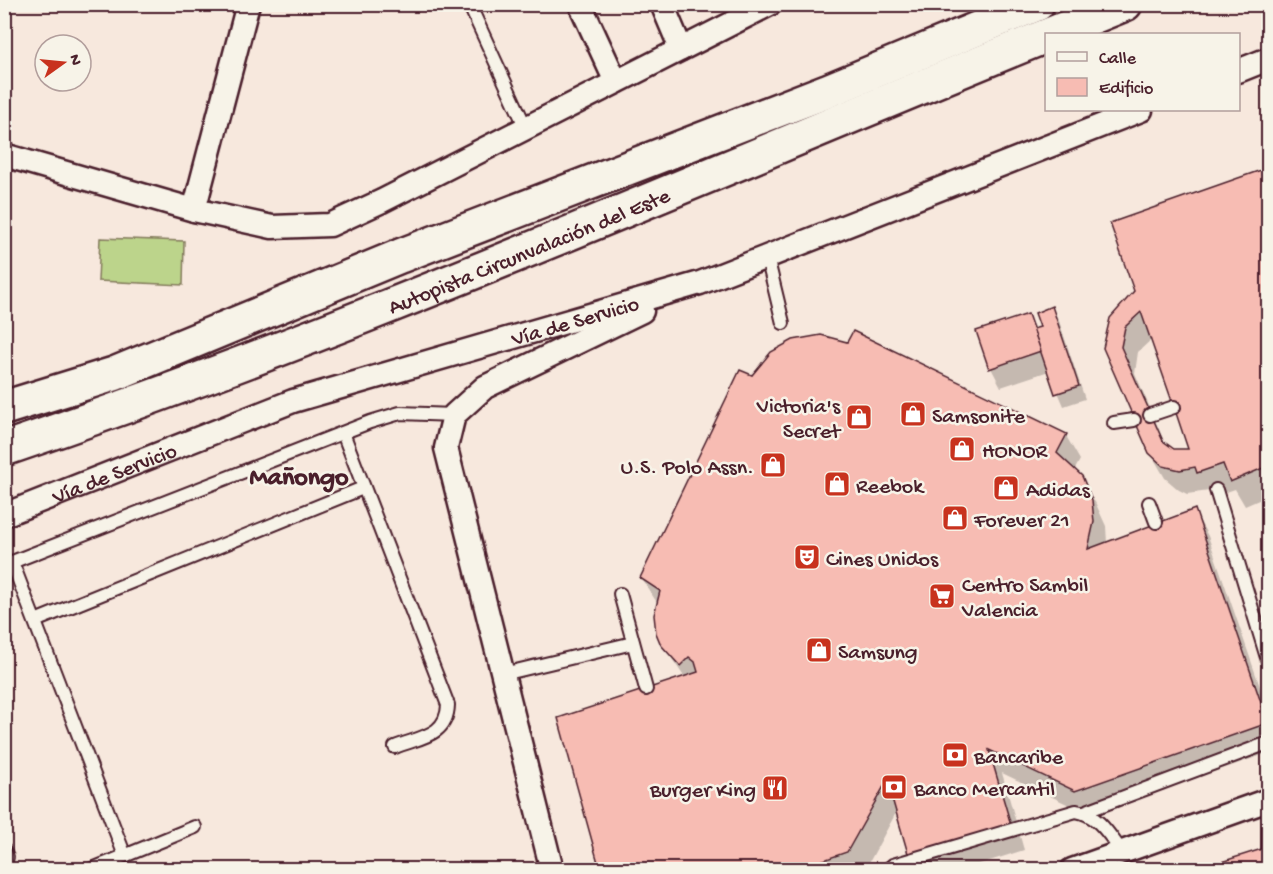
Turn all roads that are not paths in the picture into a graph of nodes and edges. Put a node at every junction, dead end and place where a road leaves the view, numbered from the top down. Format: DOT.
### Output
graph roads {
  1 [pos="248,4"];
  2 [pos="469,4"];
  3 [pos="580,4"];
  4 [pos="662,4"];
  5 [pos="1037,4"];
  6 [pos="1125,4"];
  7 [pos="762,6"];
  8 [pos="1054,33"];
  9 [pos="1045,37"];
  10 [pos="681,49"];
  11 [pos="1269,59"];
  12 [pos="1240,71"];
  13 [pos="616,82"];
  14 [pos="1138,111"];
  15 [pos="526,128"];
  16 [pos="4,155"];
  17 [pos="194,210"];
  18 [pos="767,257"];
  19 [pos="700,283"];
  20 [pos="783,323"];
  21 [pos="12,404"];
  22 [pos="1174,407"];
  23 [pos="454,415"];
  24 [pos="1150,415"];
  25 [pos="1134,420"];
  26 [pos="1114,423"];
  27 [pos="343,433"];
  28 [pos="4,449"];
  29 [pos="363,488"];
  30 [pos="1215,490"];
  31 [pos="1149,503"];
  32 [pos="4,515"];
  33 [pos="1156,522"];
  34 [pos="620,594"];
  35 [pos="35,621"];
  36 [pos="633,643"];
  37 [pos="1269,662"];
  38 [pos="503,674"];
  39 [pos="646,689"];
  40 [pos="1269,743"];
  41 [pos="395,747"];
  42 [pos="1269,800"];
  43 [pos="1084,812"];
  44 [pos="195,827"];
  45 [pos="4,849"];
  46 [pos="1122,852"];
  47 [pos="125,856"];
  48 [pos="4,868"];
  49 [pos="90,870"];
  50 [pos="552,870"];
  51 [pos="887,870"];
  52 [pos="1072,870"];
  1 -- 17 [label="street"];
  2 -- 15 [label="lane"];
  3 -- 13 [label="street"];
  4 -- 10 [label="street"];
  5 -- 21 [label="highway, Autopista Circunvalación del Este"];
  6 -- 8 [label="highway, Autopista Circunvalación del Este"];
  7 -- 10 [label="street"];
  9 -- 28 [label="highway, Autopista Circunvalación del Este"];
  10 -- 13 [label="street"];
  11 -- 12 [label="street"];
  13 -- 15 [label="street"];
  14 -- 18 [label="street, Vía de Servicio"];
  15 -- 17 [label="street"];
  16 -- 17 [label="street"];
  18 -- 19 [label="street, Vía de Servicio"];
  18 -- 20 [label="lane"];
  19 -- 23 [label="street"];
  19 -- 32 [label="street, Vía de Servicio"];
  22 -- 24 [label="lane"];
  23 -- 27 [label="lane"];
  23 -- 38 [label="street"];
  25 -- 26 [label="lane"];
  27 -- 29 [label="lane"];
  27 -- 35 [label="lane"];
  29 -- 35 [label="lane"];
  29 -- 41 [label="lane"];
  30 -- 37 [label="lane"];
  31 -- 33 [label="lane"];
  34 -- 36 [label="lane"];
  35 -- 47 [label="lane"];
  36 -- 38 [label="lane"];
  36 -- 39 [label="lane"];
  38 -- 50 [label="street"];
  40 -- 43 [label="lane"];
  42 -- 46 [label="street"];
  43 -- 46 [label="lane"];
  43 -- 51 [label="lane"];
  44 -- 47 [label="lane"];
  45 -- 48 [label="lane"];
  46 -- 52 [label="street"];
  47 -- 49 [label="lane"];
}
